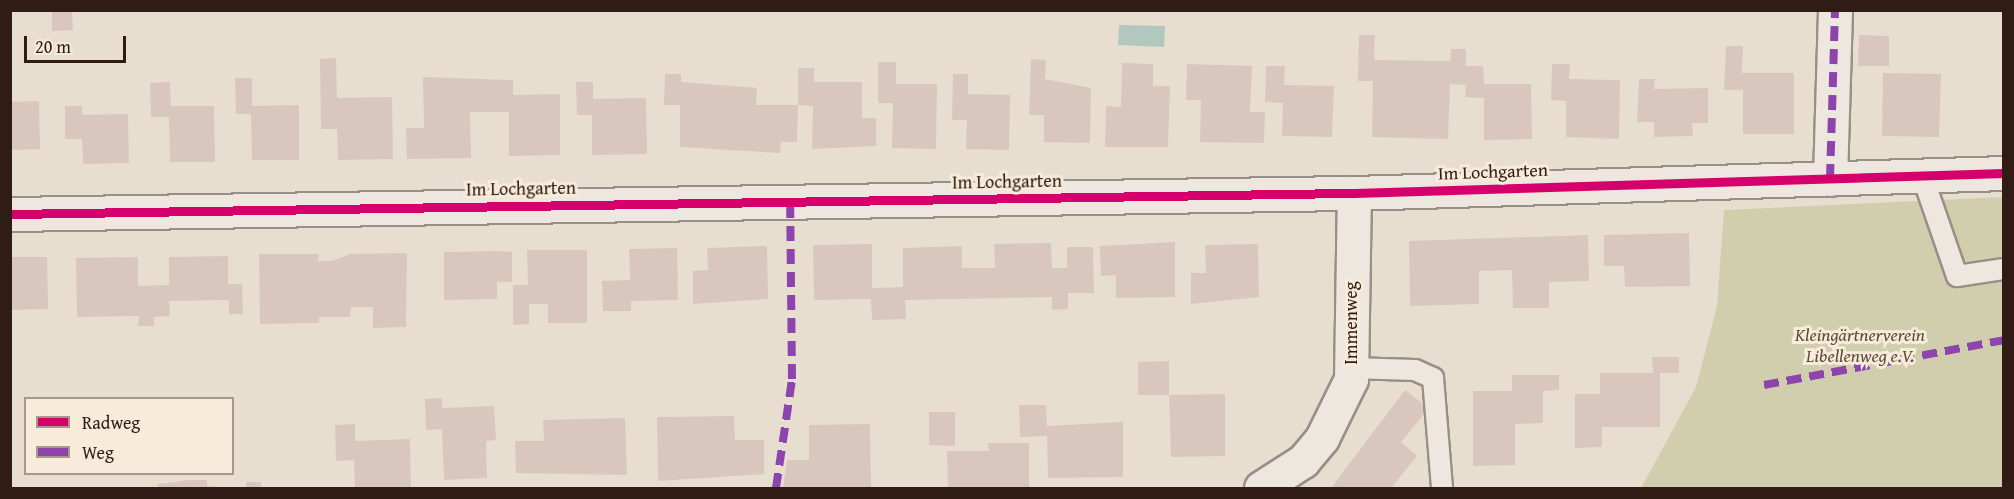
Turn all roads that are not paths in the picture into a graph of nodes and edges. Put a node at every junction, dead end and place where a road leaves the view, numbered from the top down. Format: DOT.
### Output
graph roads {
  1 [pos="1835,10"];
  2 [pos="2004,173"];
  3 [pos="1922,175"];
  4 [pos="1830,178"];
  5 [pos="1354,193"];
  6 [pos="10,214"];
  7 [pos="2004,269"];
  8 [pos="1351,368"];
  9 [pos="1261,489"];
  10 [pos="1442,489"];
  1 -- 4 [label="street"];
  2 -- 3 [label="street, Im Lochgarten"];
  3 -- 4 [label="street, Im Lochgarten"];
  3 -- 7 [label="lane"];
  4 -- 5 [label="street, Im Lochgarten"];
  5 -- 6 [label="street, Im Lochgarten"];
  5 -- 8 [label="street, Immenweg"];
  8 -- 9 [label="street, Immenweg"];
  8 -- 10 [label="lane"];
}
